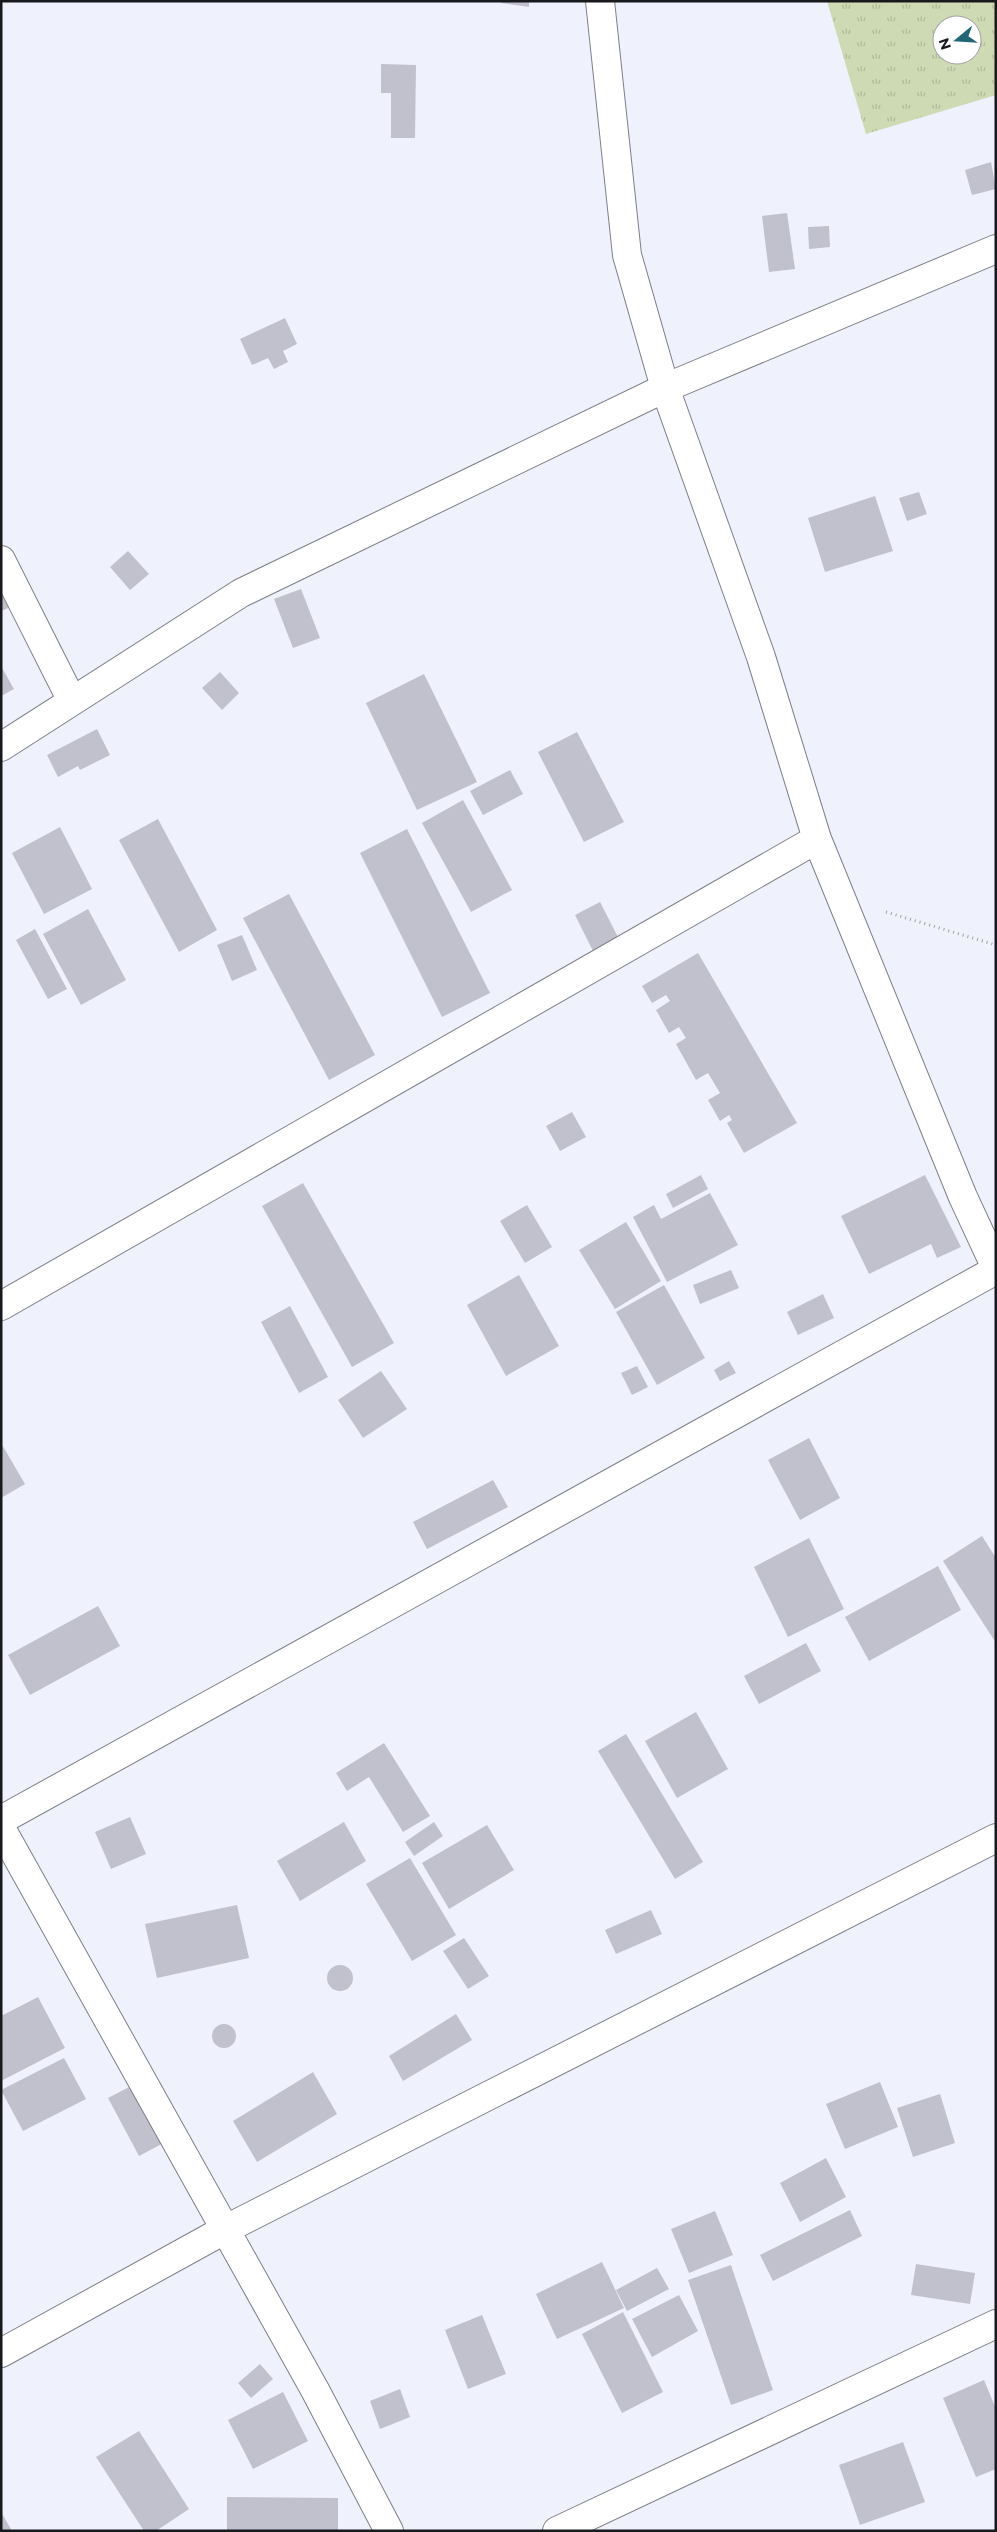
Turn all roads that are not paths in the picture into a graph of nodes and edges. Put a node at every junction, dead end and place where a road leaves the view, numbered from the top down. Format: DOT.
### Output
graph roads {
  1 [pos="600,1"];
  2 [pos="996,249"];
  3 [pos="665,388"];
  4 [pos="1,560"];
  5 [pos="72,700"];
  6 [pos="1,746"];
  7 [pos="817,839"];
  8 [pos="996,1269"];
  9 [pos="1,1306"];
  10 [pos="1,1820"];
  11 [pos="1,1828"];
  12 [pos="996,1838"];
  13 [pos="226,2230"];
  14 [pos="996,2324"];
  15 [pos="1,2353"];
  16 [pos="389,2531"];
  17 [pos="557,2531"];
  1 -- 3 [label="street"];
  2 -- 3 [label="street"];
  3 -- 5 [label="street"];
  3 -- 7 [label="street"];
  4 -- 5 [label="street"];
  5 -- 6 [label="street"];
  7 -- 8 [label="street"];
  7 -- 9 [label="street"];
  8 -- 10 [label="street"];
  11 -- 13 [label="street"];
  12 -- 13 [label="street"];
  13 -- 15 [label="street"];
  13 -- 16 [label="street"];
  14 -- 17 [label="street"];
}
